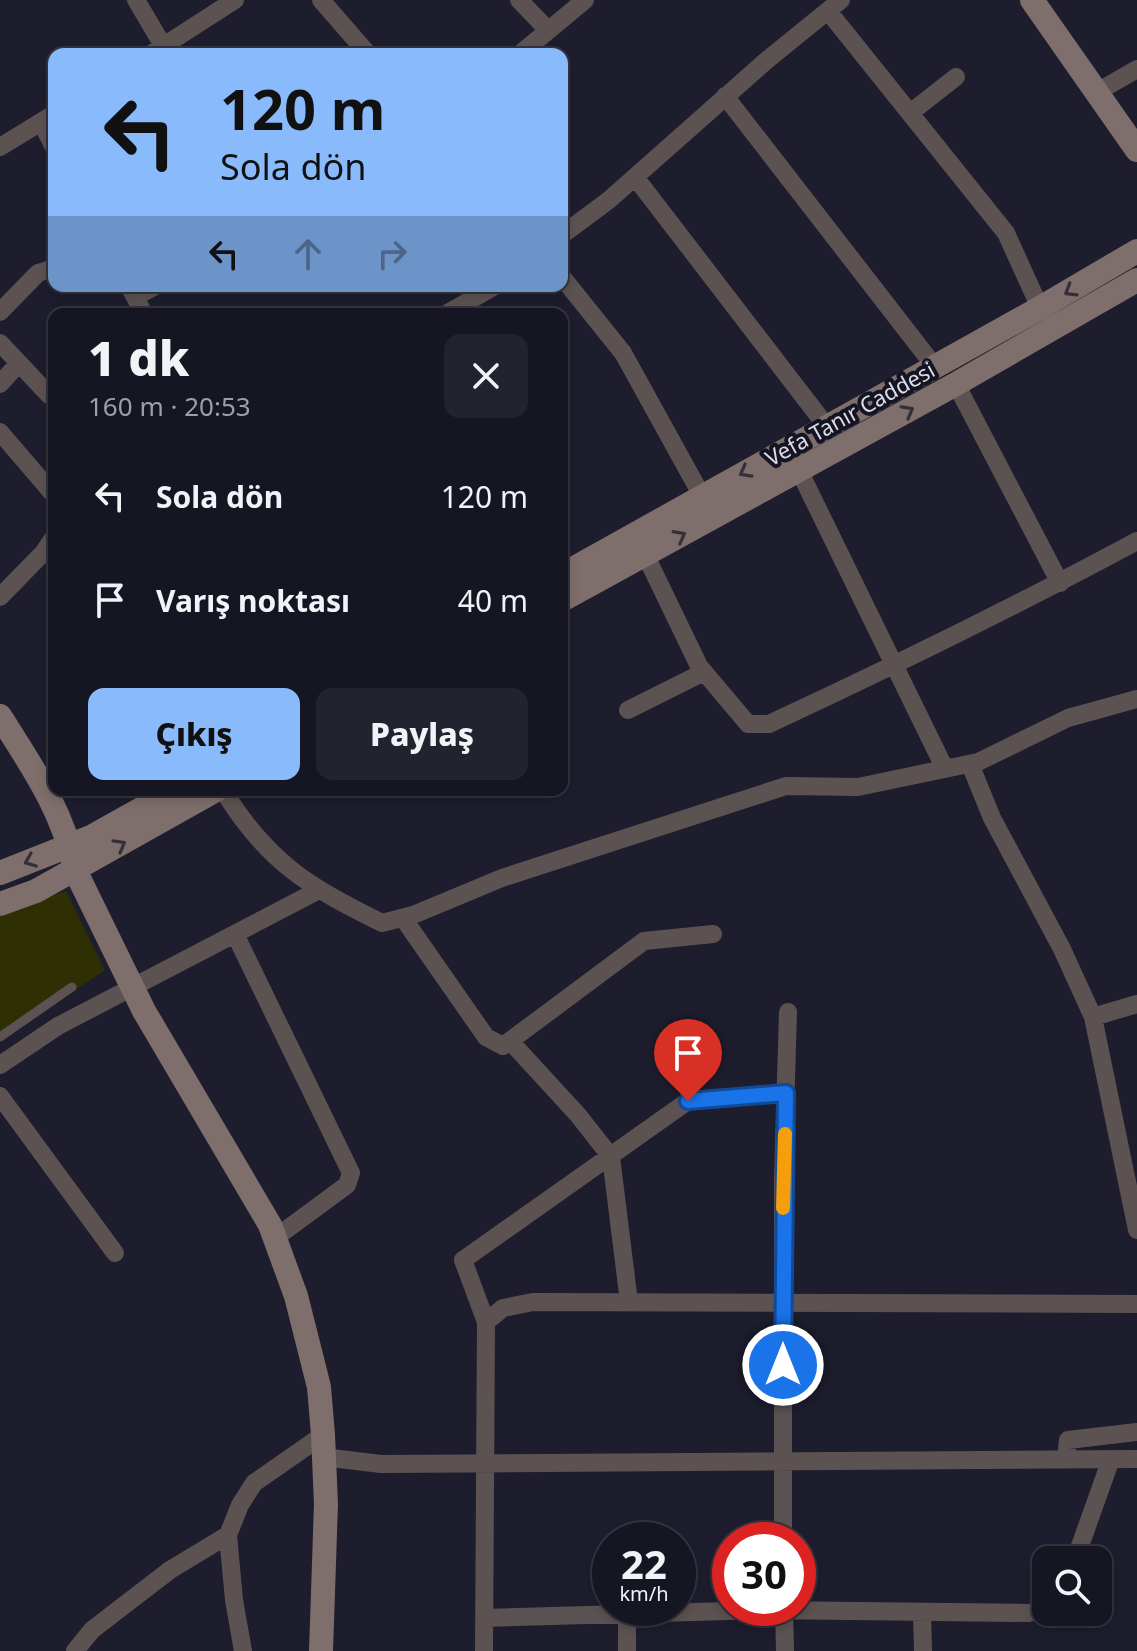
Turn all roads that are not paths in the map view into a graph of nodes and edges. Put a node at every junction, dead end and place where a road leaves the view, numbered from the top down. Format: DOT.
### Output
graph roads {
  1 [pos="136,0"];
  2 [pos="235,0"];
  3 [pos="321,0"];
  4 [pos="519,0"];
  5 [pos="585,0"];
  6 [pos="1032,0"];
  7 [pos="835,6"];
  8 [pos="548,30"];
  9 [pos="159,48"];
  10 [pos="167,48"];
  11 [pos="363,48"];
  12 [pos="527,48"];
  13 [pos="1137,69"];
  14 [pos="956,77"];
  15 [pos="1097,92"];
  16 [pos="725,96"];
  17 [pos="910,113"];
  18 [pos="47,118"];
  19 [pos="0,147"];
  20 [pos="1137,150"];
  21 [pos="635,177"];
  22 [pos="568,230"];
  23 [pos="1137,251"];
  24 [pos="48,270"];
  25 [pos="1137,280"];
  26 [pos="568,284"];
  27 [pos="484,292"];
  28 [pos="456,308"];
  29 [pos="1040,308"];
  30 [pos="0,312"];
  31 [pos="0,343"];
  32 [pos="19,363"];
  33 [pos="935,367"];
  34 [pos="0,384"];
  35 [pos="956,384"];
  36 [pos="48,394"];
  37 [pos="827,427"];
  38 [pos="0,432"];
  39 [pos="794,460"];
  40 [pos="48,488"];
  41 [pos="702,496"];
  42 [pos="1137,541"];
  43 [pos="48,546"];
  44 [pos="645,554"];
  45 [pos="568,572"];
  46 [pos="1060,583"];
  47 [pos="0,597"];
  48 [pos="568,597"];
  49 [pos="895,666"];
  50 [pos="704,672"];
  51 [pos="1137,699"];
  52 [pos="628,710"];
  53 [pos="0,716"];
  54 [pos="970,764"];
  55 [pos="945,769"];
  56 [pos="48,793"];
  57 [pos="50,796"];
  58 [pos="164,796"];
  59 [pos="205,796"];
  60 [pos="227,796"];
  61 [pos="70,845"];
  62 [pos="75,870"];
  63 [pos="0,873"];
  64 [pos="317,891"];
  65 [pos="0,904"];
  66 [pos="403,918"];
  67 [pos="235,934"];
  68 [pos="713,934"];
  69 [pos="72,987"];
  70 [pos="133,988"];
  71 [pos="1137,1004"];
  72 [pos="788,1012"];
  73 [pos="1093,1017"];
  74 [pos="0,1037"];
  75 [pos="511,1042"];
  76 [pos="0,1065"];
  77 [pos="786,1093"];
  78 [pos="0,1096"];
  79 [pos="1128,1139"];
  80 [pos="611,1157"];
  81 [pos="1137,1230"];
  82 [pos="275,1238"];
  83 [pos="115,1253"];
  84 [pos="629,1302"];
  85 [pos="783,1302"];
  86 [pos="1137,1304"];
  87 [pos="486,1322"];
  88 [pos="1137,1432"];
  89 [pos="323,1446"];
  90 [pos="1066,1459"];
  91 [pos="1111,1459"];
  92 [pos="1137,1459"];
  93 [pos="782,1461"];
  94 [pos="485,1463"];
  95 [pos="783,1522"];
  96 [pos="228,1535"];
  97 [pos="1080,1546"];
  98 [pos="816,1610"];
  99 [pos="922,1612"];
  100 [pos="1032,1612"];
  101 [pos="592,1615"];
  102 [pos="485,1618"];
  103 [pos="627,1626"];
  104 [pos="784,1626"];
  105 [pos="75,1651"];
  106 [pos="243,1651"];
  107 [pos="321,1651"];
  108 [pos="484,1651"];
  109 [pos="627,1651"];
  110 [pos="785,1651"];
  111 [pos="923,1651"];
  1 -- 9 [label="street"];
  2 -- 10 [label="street"];
  3 -- 11 [label="street"];
  4 -- 8 [label="street"];
  5 -- 8 [label="street"];
  6 -- 15 [label="main road"];
  7 -- 16 [label="street"];
  7 -- 17 [label="street"];
  8 -- 12 [label="street"];
  13 -- 15 [label="street"];
  14 -- 17 [label="street"];
  15 -- 20 [label="main road"];
  16 -- 21 [label="street"];
  16 -- 33 [label="street"];
  17 -- 29 [label="street"];
  18 -- 19 [label="street"];
  21 -- 22 [label="street"];
  21 -- 37 [label="street"];
  23 -- 29 [label="main road, Vefa Tanır Caddesi, one-way"];
  24 -- 30 [label="street"];
  25 -- 35 [label="main road, Vefa Tanır Caddesi"];
  26 -- 41 [label="street"];
  27 -- 28 [label="street"];
  29 -- 33 [label="main road, Vefa Tanır Caddesi"];
  31 -- 32 [label="street"];
  32 -- 34 [label="street"];
  32 -- 36 [label="street"];
  33 -- 37 [label="main road, Vefa Tanır Caddesi"];
  39 -- 35 [label="main road, Vefa Tanır Caddesi, one-way"];
  35 -- 46 [label="street"];
  37 -- 39 [label="main road, Vefa Tanır Caddesi"];
  38 -- 40 [label="street"];
  39 -- 41 [label="main road, Vefa Tanır Caddesi, one-way"];
  44 -- 39 [label="main road, Vefa Tanır Caddesi, one-way"];
  39 -- 49 [label="street"];
  41 -- 45 [label="main road, Vefa Tanır Caddesi"];
  42 -- 46 [label="street"];
  43 -- 47 [label="street"];
  44 -- 48 [label="main road, Vefa Tanır Caddesi"];
  44 -- 50 [label="street"];
  46 -- 49 [label="street"];
  49 -- 50 [label="street"];
  49 -- 55 [label="street"];
  50 -- 52 [label="street"];
  51 -- 54 [label="street"];
  53 -- 56 [label="main road"];
  54 -- 55 [label="street"];
  54 -- 73 [label="street"];
  55 -- 66 [label="street"];
  57 -- 61 [label="main road"];
  58 -- 61 [label="main road"];
  62 -- 59 [label="main road, one-way"];
  60 -- 64 [label="street"];
  61 -- 62 [label="main road"];
  61 -- 63 [label="main road, one-way"];
  62 -- 65 [label="main road"];
  62 -- 70 [label="main road"];
  64 -- 66 [label="street"];
  64 -- 67 [label="street"];
  66 -- 75 [label="street"];
  67 -- 70 [label="street"];
  67 -- 82 [label="street"];
  68 -- 75 [label="street"];
  69 -- 74 [label="lane"];
  70 -- 76 [label="street"];
  70 -- 82 [label="main road"];
  71 -- 73 [label="street"];
  72 -- 77 [label="street"];
  73 -- 79 [label="street"];
  75 -- 80 [label="street"];
  77 -- 80 [label="street"];
  77 -- 85 [label="street"];
  78 -- 83 [label="street"];
  79 -- 81 [label="street"];
  80 -- 84 [label="street"];
  80 -- 87 [label="street"];
  82 -- 89 [label="main road"];
  84 -- 85 [label="street"];
  84 -- 87 [label="street"];
  85 -- 86 [label="street"];
  85 -- 93 [label="street"];
  87 -- 94 [label="street"];
  88 -- 90 [label="street"];
  89 -- 94 [label="street"];
  89 -- 96 [label="street"];
  89 -- 107 [label="main road"];
  90 -- 91 [label="street"];
  90 -- 93 [label="street"];
  91 -- 92 [label="street"];
  91 -- 97 [label="street"];
  93 -- 94 [label="street"];
  93 -- 95 [label="street"];
  94 -- 102 [label="street"];
  96 -- 105 [label="street"];
  96 -- 106 [label="street"];
  98 -- 99 [label="street"];
  99 -- 100 [label="street"];
  99 -- 111 [label="street"];
  101 -- 102 [label="street"];
  102 -- 108 [label="street"];
  103 -- 109 [label="street"];
  104 -- 110 [label="street"];
}
